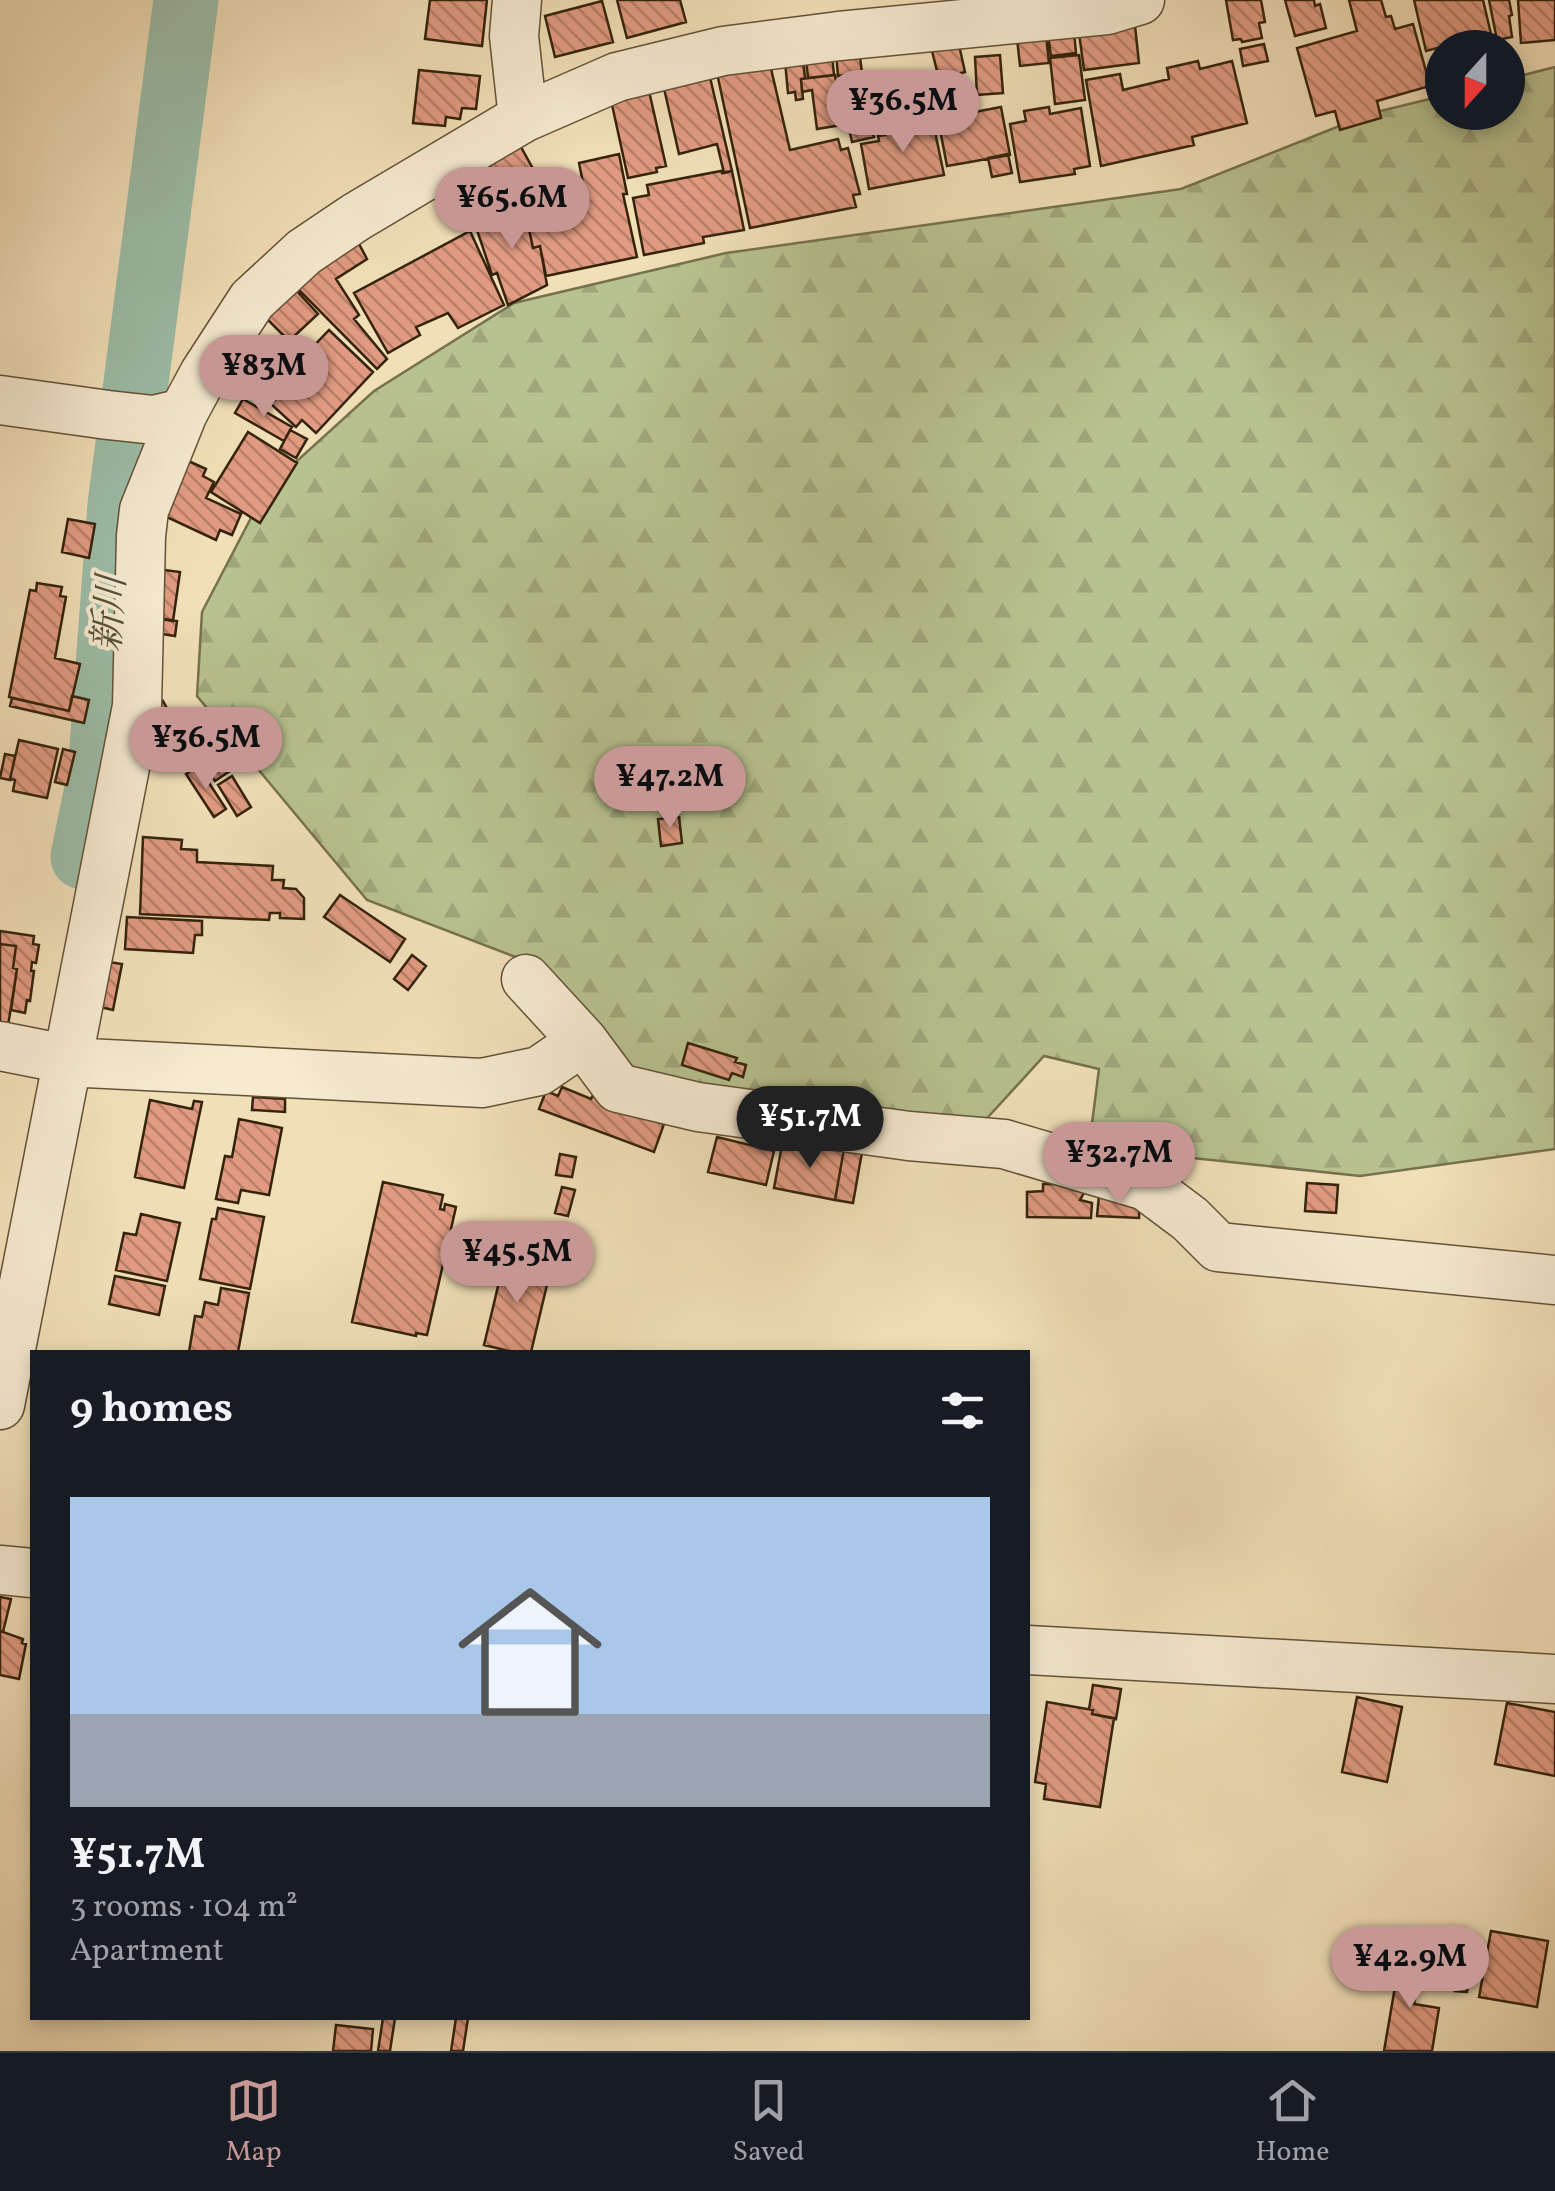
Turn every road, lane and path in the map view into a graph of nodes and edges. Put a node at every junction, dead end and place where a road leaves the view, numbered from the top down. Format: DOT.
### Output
graph roads {
  1 [pos="517,0"];
  2 [pos="1140,0"];
  3 [pos="841,18"];
  4 [pos="523,118"];
  5 [pos="0,400"];
  6 [pos="169,417"];
  7 [pos="526,979"];
  8 [pos="583,1041"];
  9 [pos="30,1051"];
  10 [pos="1555,1280"];
  11 [pos="0,1405"];
  12 [pos="0,1570"];
  13 [pos="30,1573"];
  14 [pos="1030,1650"];
  15 [pos="1555,1678"];
  1 -- 4 [label="street"];
  2 -- 3 [label="street"];
  3 -- 4 [label="street"];
  4 -- 6 [label="street"];
  5 -- 6 [label="street"];
  6 -- 9 [label="street"];
  7 -- 8 [label="street"];
  8 -- 9 [label="street"];
  8 -- 10 [label="street"];
  9 -- 11 [label="street"];
  12 -- 13 [label="street"];
  14 -- 15 [label="street"];
}
